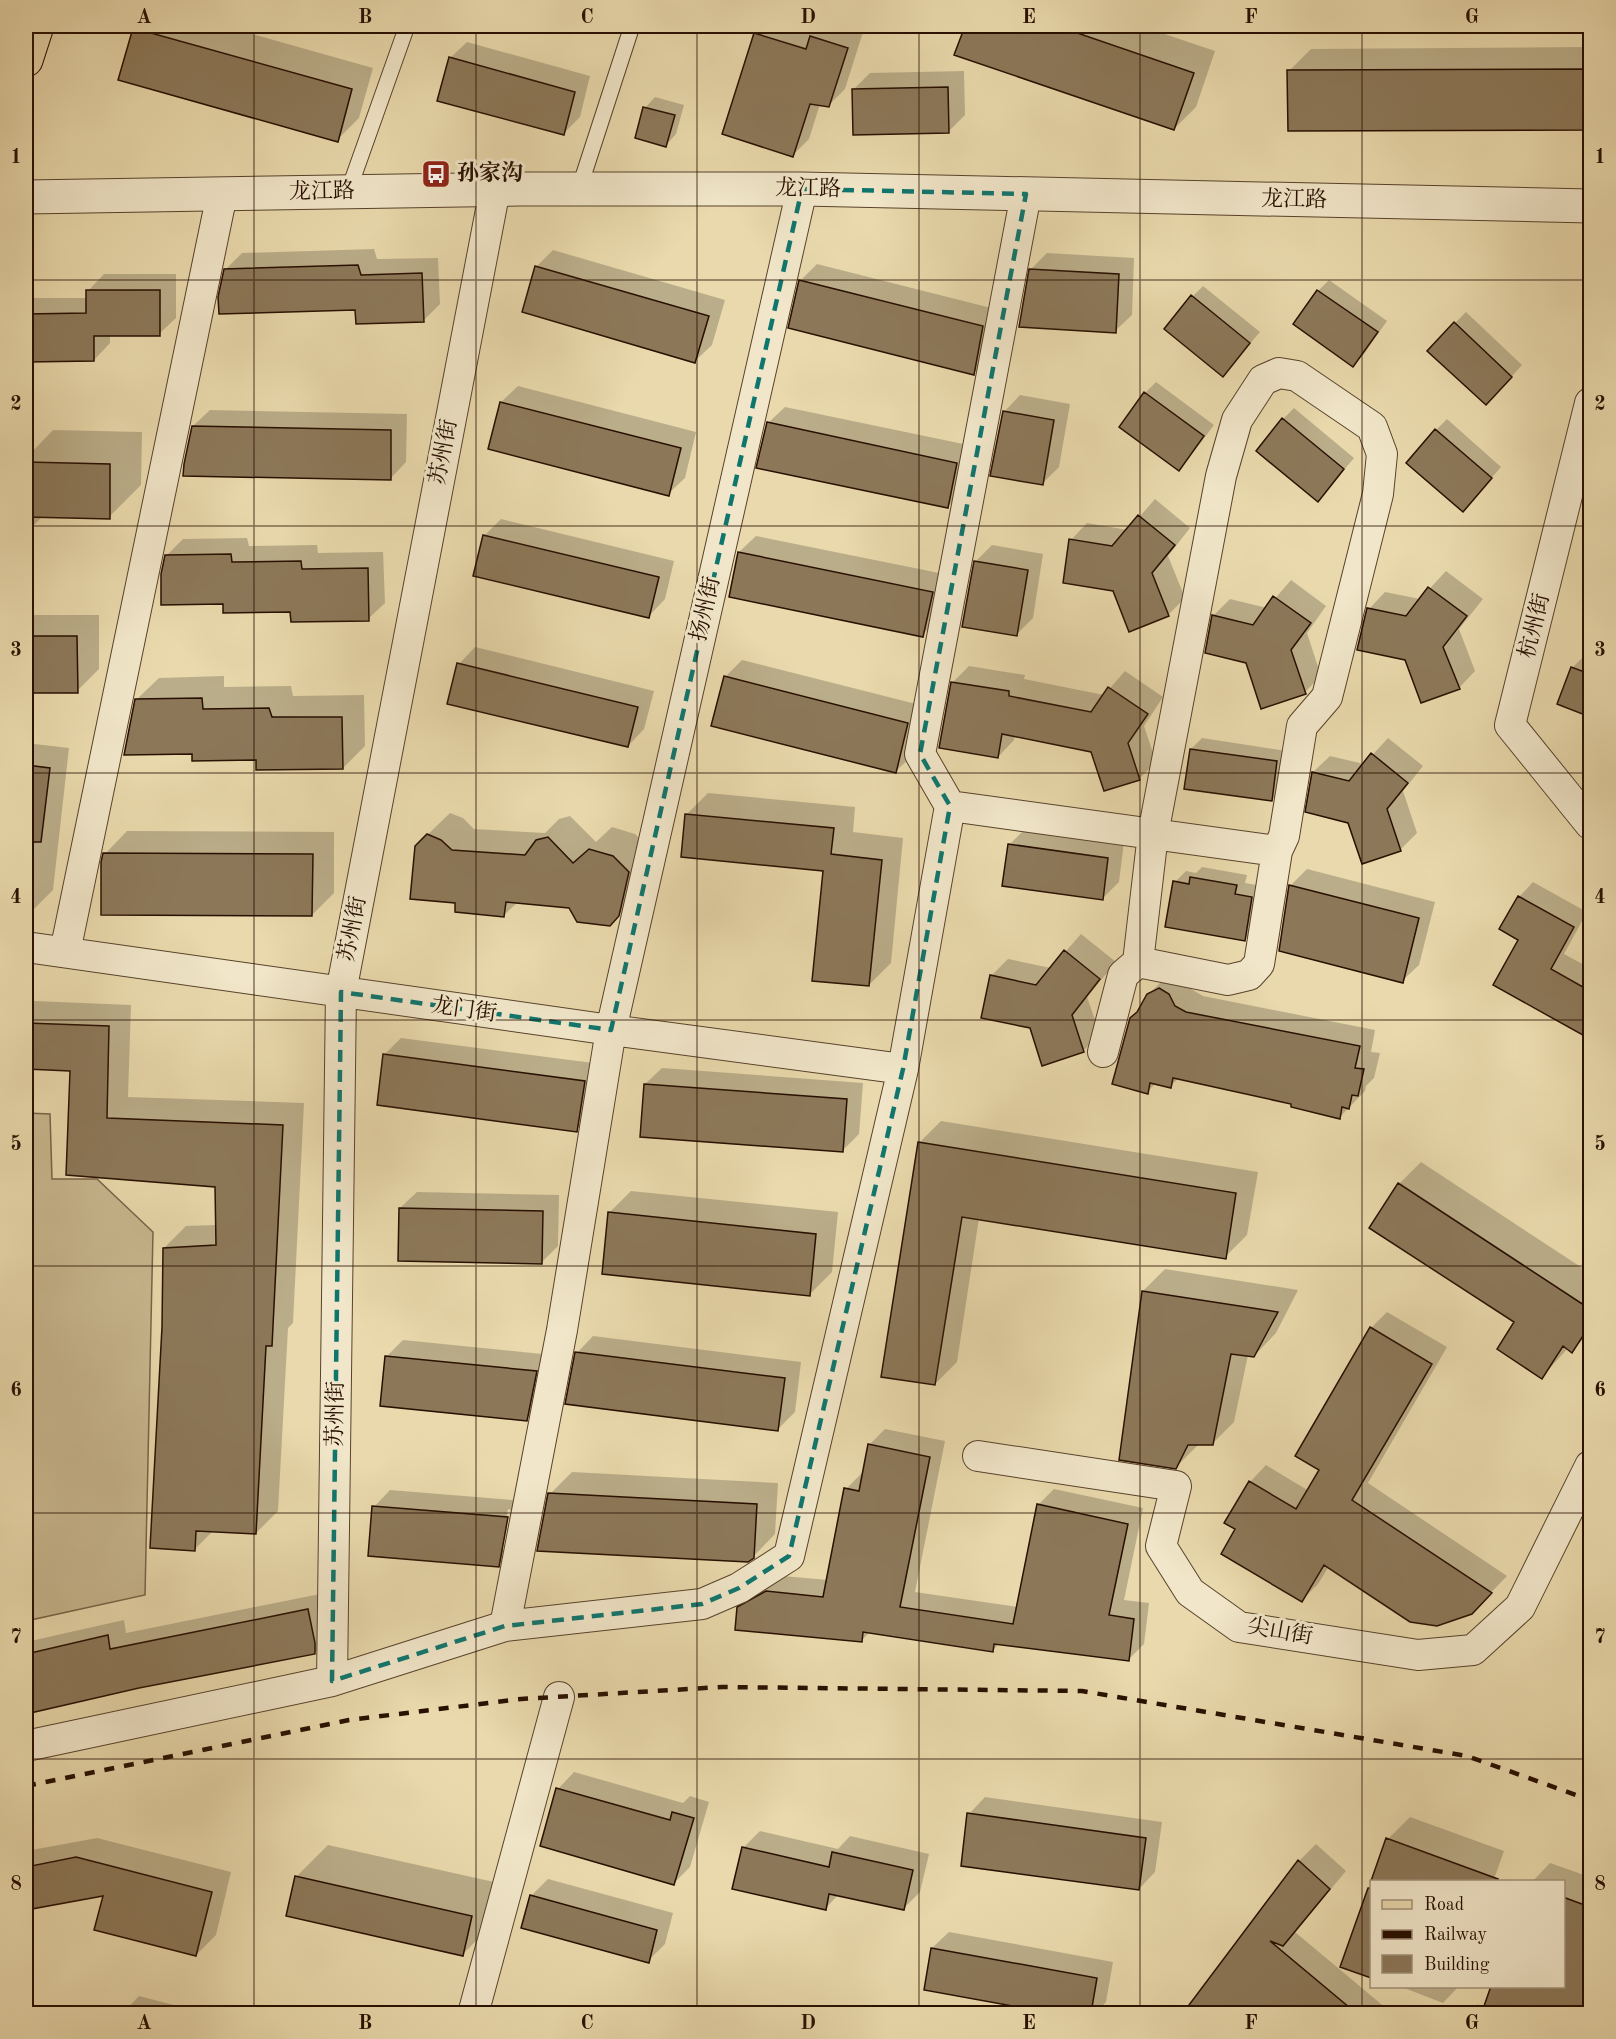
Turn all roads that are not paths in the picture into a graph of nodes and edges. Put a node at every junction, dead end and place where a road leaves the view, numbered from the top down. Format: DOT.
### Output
graph roads {
  1 [pos="37,26"];
  2 [pos="407,26"];
  3 [pos="632,26"];
  4 [pos="26,60"];
  5 [pos="495,189"];
  6 [pos="579,189"];
  7 [pos="802,189"];
  8 [pos="348,192"];
  9 [pos="222,194"];
  10 [pos="1026,194"];
  11 [pos="26,197"];
  12 [pos="1590,206"];
  13 [pos="1590,403"];
  14 [pos="950,806"];
  15 [pos="1590,824"];
  16 [pos="1153,834"];
  17 [pos="1277,851"];
  18 [pos="26,947"];
  19 [pos="65,952"];
  20 [pos="1138,962"];
  21 [pos="340,992"];
  22 [pos="610,1030"];
  23 [pos="1103,1052"];
  24 [pos="903,1069"];
  25 [pos="978,1456"];
  26 [pos="1590,1466"];
  27 [pos="505,1626"];
  28 [pos="332,1681"];
  29 [pos="559,1697"];
  30 [pos="26,1746"];
  31 [pos="473,2013"];
  1 -- 4 [label="main road"];
  2 -- 8 [label="lane"];
  3 -- 6 [label="lane"];
  5 -- 6 [label="street, 龙江路"];
  5 -- 8 [label="street, 龙江路"];
  5 -- 21 [label="street, 苏州街"];
  6 -- 7 [label="street, 龙江路"];
  7 -- 10 [label="street, 龙江路"];
  7 -- 22 [label="street, 扬州街"];
  8 -- 9 [label="street, 龙江路"];
  9 -- 11 [label="street, 龙江路"];
  9 -- 19 [label="street"];
  10 -- 12 [label="street, 龙江路"];
  10 -- 14 [label="street"];
  13 -- 15 [label="street, 杭州街"];
  14 -- 16 [label="street"];
  14 -- 24 [label="street"];
  16 -- 17 [label="street"];
  16 -- 17 [label="street"];
  16 -- 20 [label="street"];
  17 -- 20 [label="street"];
  18 -- 19 [label="street, 龙门街"];
  19 -- 21 [label="street, 龙门街"];
  20 -- 23 [label="street"];
  21 -- 22 [label="street, 龙门街"];
  21 -- 28 [label="street, 苏州街"];
  22 -- 24 [label="street, 龙门街"];
  22 -- 27 [label="street, 扬州街"];
  24 -- 27 [label="street"];
  25 -- 26 [label="street, 尖山街"];
  27 -- 28 [label="street"];
  28 -- 30 [label="street"];
  29 -- 31 [label="street"];
}
